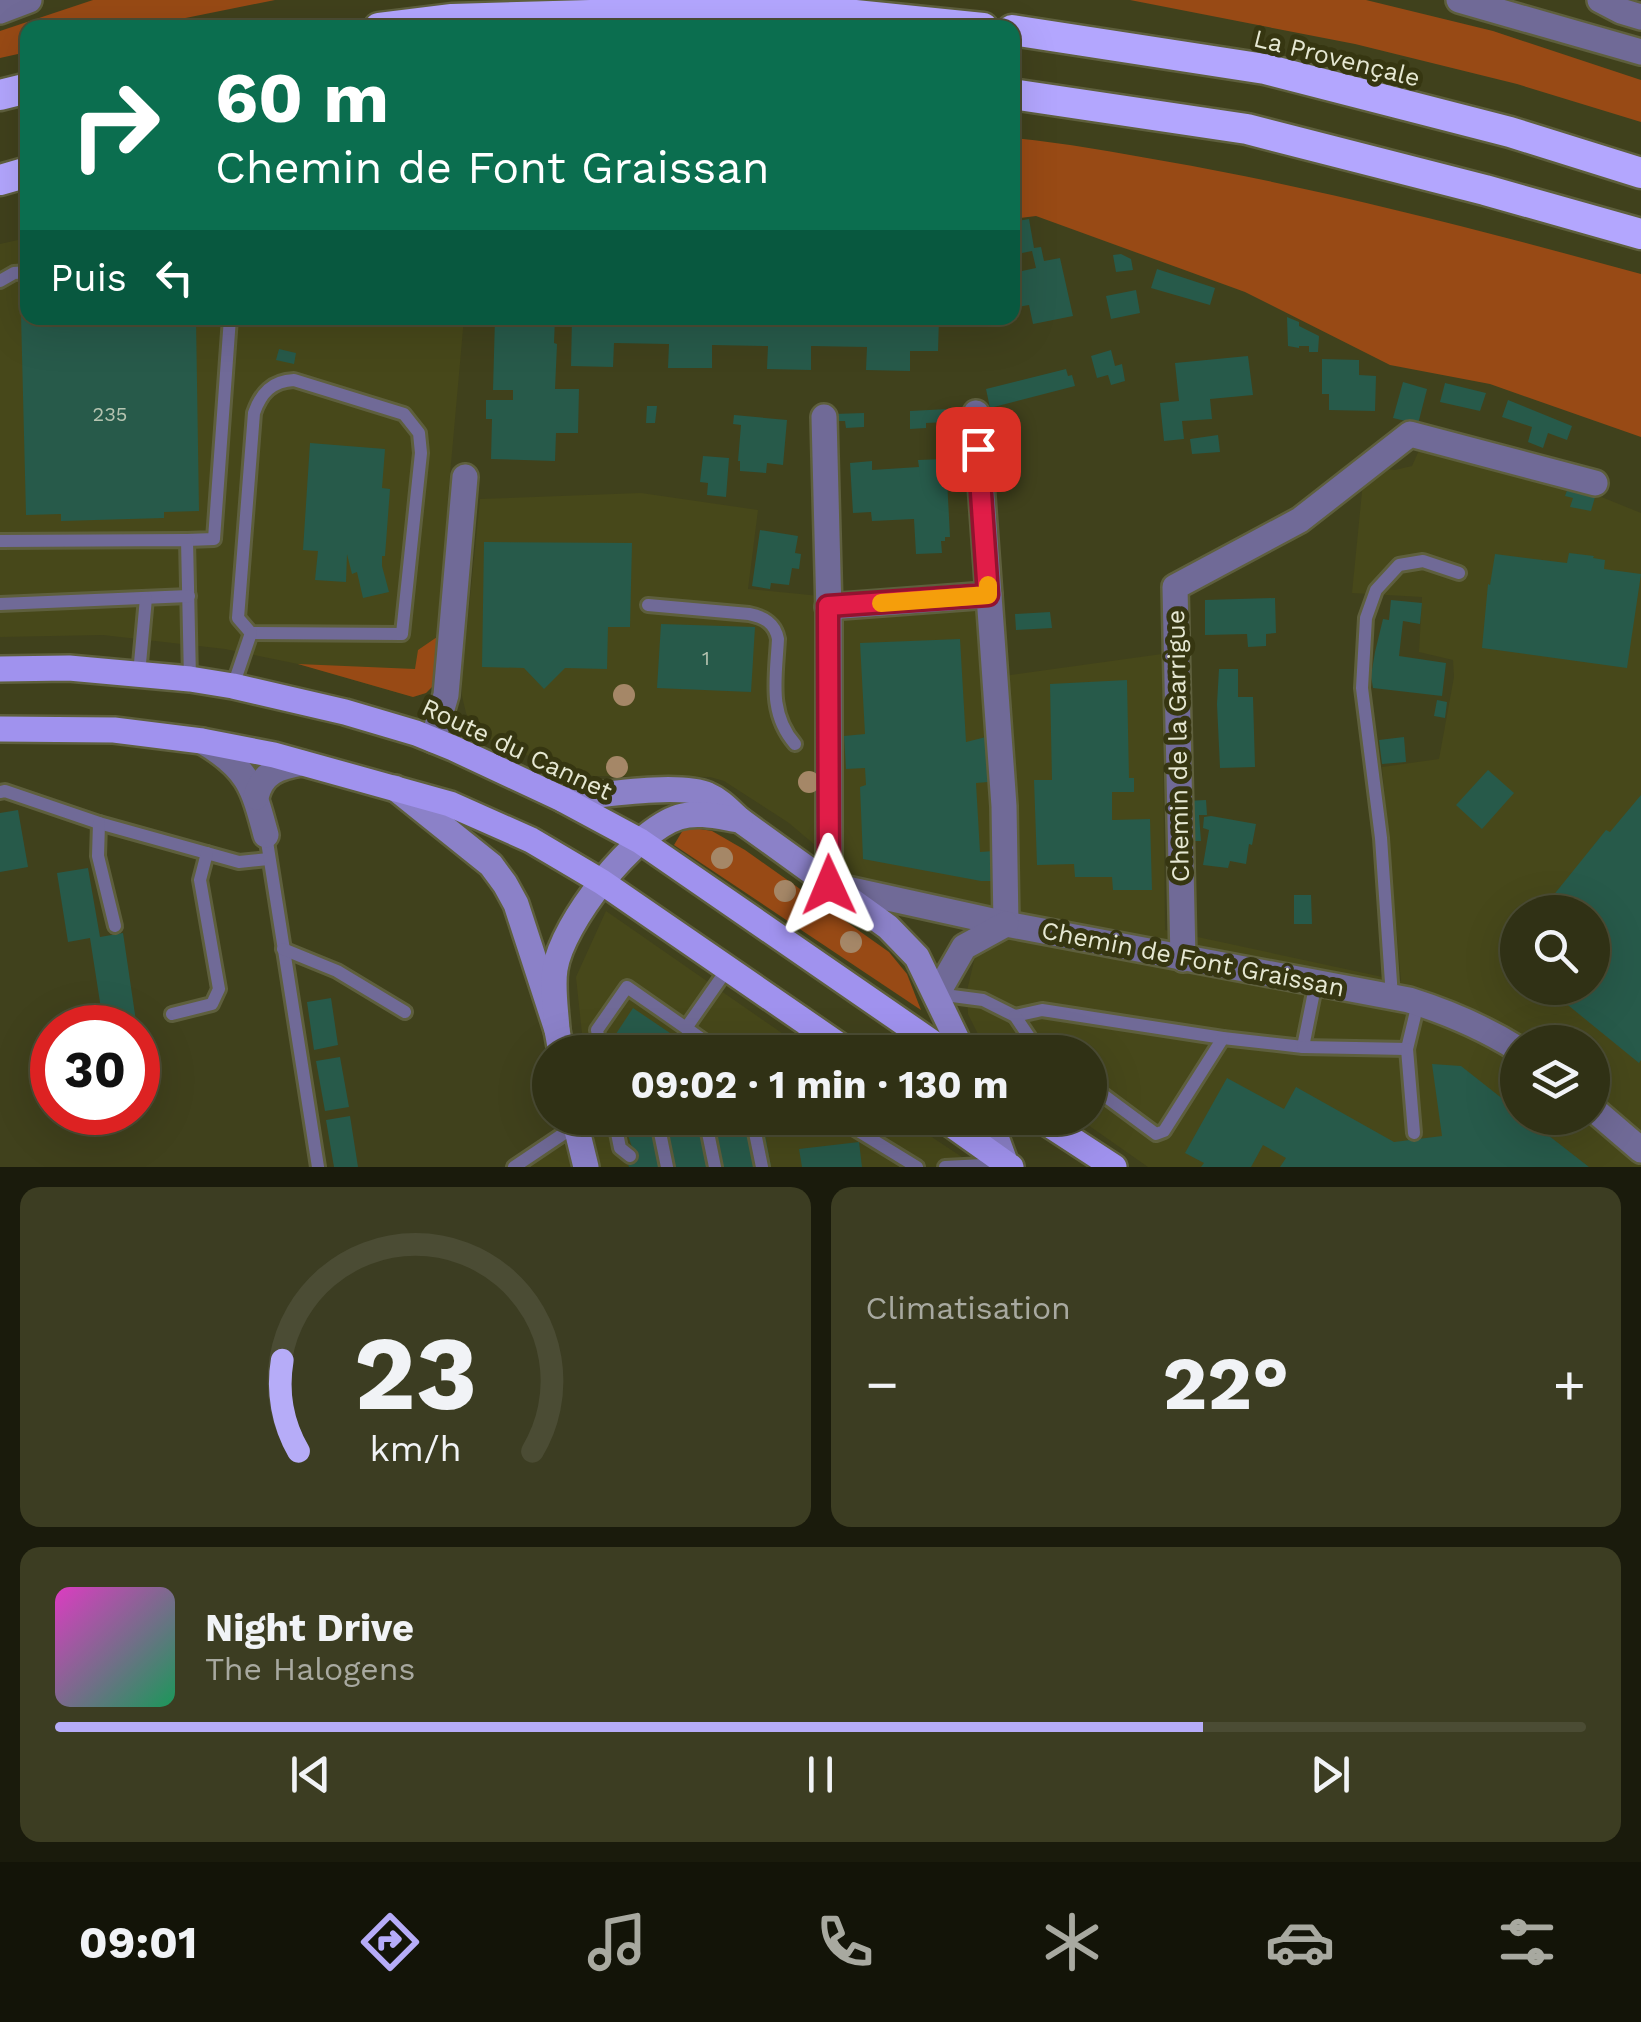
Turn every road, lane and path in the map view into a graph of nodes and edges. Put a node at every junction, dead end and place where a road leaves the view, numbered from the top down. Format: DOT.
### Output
graph roads {
  1 [pos="29,0"];
  2 [pos="1458,0"];
  3 [pos="1600,0"];
  4 [pos="1512,7"];
  5 [pos="0,10"];
  6 [pos="1641,17"];
  7 [pos="437,20"];
  8 [pos="905,20"];
  9 [pos="1020,31"];
  10 [pos="1641,52"];
  11 [pos="1020,95"];
  12 [pos="1641,172"];
  13 [pos="1641,234"];
  14 [pos="229,325"];
  15 [pos="976,413"];
  16 [pos="824,416"];
  17 [pos="465,477"];
  18 [pos="1595,483"];
  19 [pos="187,540"];
  20 [pos="0,541"];
  21 [pos="1459,572"];
  22 [pos="988,595"];
  23 [pos="189,596"];
  24 [pos="146,598"];
  25 [pos="0,604"];
  26 [pos="648,605"];
  27 [pos="828,606"];
  28 [pos="252,633"];
  29 [pos="0,669"];
  30 [pos="139,674"];
  31 [pos="190,679"];
  32 [pos="233,686"];
  33 [pos="0,729"];
  34 [pos="433,740"];
  35 [pos="202,741"];
  36 [pos="795,744"];
  37 [pos="302,763"];
  38 [pos="395,788"];
  39 [pos="0,792"];
  40 [pos="256,798"];
  41 [pos="562,799"];
  42 [pos="740,820"];
  43 [pos="99,823"];
  44 [pos="640,841"];
  45 [pos="267,847"];
  46 [pos="208,854"];
  47 [pos="602,882"];
  48 [pos="829,885"];
  49 [pos="1006,924"];
  50 [pos="114,926"];
  51 [pos="283,949"];
  52 [pos="1183,958"];
  53 [pos="728,968"];
  54 [pos="1316,982"];
  55 [pos="937,994"];
  56 [pos="1405,1000"];
  57 [pos="405,1012"];
  58 [pos="172,1014"];
  59 [pos="1015,1016"];
  60 [pos="802,1020"];
  61 [pos="686,1028"];
  62 [pos="557,1035"];
  63 [pos="559,1035"];
  64 [pos="598,1035"];
  65 [pos="696,1035"];
  66 [pos="805,1035"];
  67 [pos="824,1035"];
  68 [pos="921,1035"];
  69 [pos="955,1035"];
  70 [pos="1028,1035"];
  71 [pos="1223,1038"];
  72 [pos="1500,1038"];
  73 [pos="1303,1047"];
  74 [pos="1407,1049"];
  75 [pos="1107,1098"];
  76 [pos="1610,1123"];
  77 [pos="1414,1133"];
  78 [pos="557,1135"];
  79 [pos="577,1135"];
  80 [pos="617,1135"];
  81 [pos="660,1135"];
  82 [pos="709,1135"];
  83 [pos="755,1135"];
  84 [pos="865,1135"];
  85 [pos="965,1135"];
  86 [pos="996,1135"];
  87 [pos="1065,1135"];
  88 [pos="1641,1150"];
  89 [pos="630,1156"];
  90 [pos="1008,1166"];
  91 [pos="318,1167"];
  92 [pos="514,1167"];
  93 [pos="586,1167"];
  94 [pos="666,1167"];
  95 [pos="715,1167"];
  96 [pos="762,1167"];
  97 [pos="917,1167"];
  98 [pos="945,1167"];
  99 [pos="1114,1167"];
  1 -- 5 [label="street"];
  2 -- 4 [label="street"];
  3 -- 6 [label="street"];
  4 -- 10 [label="street"];
  7 -- 8 [label="highway"];
  9 -- 12 [label="highway, La Provençale"];
  11 -- 13 [label="highway"];
  14 -- 19 [label="lane"];
  15 -- 22 [label="street, Chemin de Font Graissan"];
  16 -- 27 [label="street"];
  17 -- 34 [label="street"];
  18 -- 52 [label="street, Chemin de la Garrigue"];
  19 -- 20 [label="lane"];
  19 -- 23 [label="lane"];
  21 -- 56 [label="lane"];
  22 -- 27 [label="street"];
  22 -- 49 [label="street, Chemin de Font Graissan"];
  23 -- 24 [label="lane"];
  23 -- 31 [label="lane"];
  24 -- 25 [label="lane"];
  24 -- 30 [label="lane"];
  26 -- 36 [label="lane"];
  27 -- 48 [label="street"];
  28 -- 28 [label="lane"];
  28 -- 32 [label="lane"];
  29 -- 30 [label="main road, Route du Cannet"];
  30 -- 31 [label="main road, Route du Cannet"];
  31 -- 32 [label="main road, Route du Cannet"];
  32 -- 34 [label="main road, Route du Cannet"];
  33 -- 35 [label="main road"];
  34 -- 41 [label="main road, Route du Cannet"];
  35 -- 37 [label="main road"];
  35 -- 40 [label="street"];
  37 -- 38 [label="main road"];
  37 -- 40 [label="street"];
  38 -- 47 [label="main road"];
  38 -- 62 [label="main road"];
  39 -- 43 [label="lane"];
  40 -- 45 [label="street"];
  41 -- 42 [label="main road"];
  41 -- 44 [label="main road, Route du Cannet"];
  42 -- 44 [label="main road"];
  42 -- 48 [label="main road"];
  43 -- 46 [label="lane"];
  43 -- 50 [label="lane"];
  44 -- 47 [label="main road"];
  44 -- 68 [label="main road, Route du Cannet"];
  45 -- 46 [label="lane"];
  45 -- 51 [label="lane"];
  46 -- 58 [label="lane"];
  47 -- 53 [label="main road"];
  47 -- 63 [label="main road"];
  48 -- 49 [label="street"];
  48 -- 55 [label="main road"];
  49 -- 52 [label="street, Chemin de Font Graissan"];
  49 -- 55 [label="street"];
  51 -- 57 [label="lane"];
  51 -- 91 [label="lane"];
  52 -- 54 [label="street, Chemin de Font Graissan"];
  53 -- 60 [label="main road"];
  53 -- 61 [label="lane"];
  54 -- 56 [label="street, Chemin de Font Graissan"];
  54 -- 73 [label="lane"];
  55 -- 59 [label="lane"];
  55 -- 69 [label="main road"];
  56 -- 72 [label="street, Chemin de Font Graissan"];
  56 -- 74 [label="lane"];
  59 -- 70 [label="lane"];
  59 -- 71 [label="lane"];
  60 -- 66 [label="lane"];
  60 -- 67 [label="main road"];
  61 -- 64 [label="lane"];
  61 -- 65 [label="lane"];
  71 -- 73 [label="lane"];
  71 -- 75 [label="lane"];
  73 -- 74 [label="lane"];
  74 -- 77 [label="lane"];
  76 -- 88 [label="street"];
  78 -- 92 [label="lane"];
  79 -- 93 [label="main road"];
  80 -- 89 [label="lane"];
  81 -- 94 [label="lane"];
  82 -- 95 [label="lane"];
  83 -- 96 [label="lane"];
  84 -- 97 [label="lane"];
  85 -- 90 [label="main road"];
  86 -- 90 [label="main road"];
  87 -- 99 [label="main road"];
  90 -- 98 [label="lane"];
}
